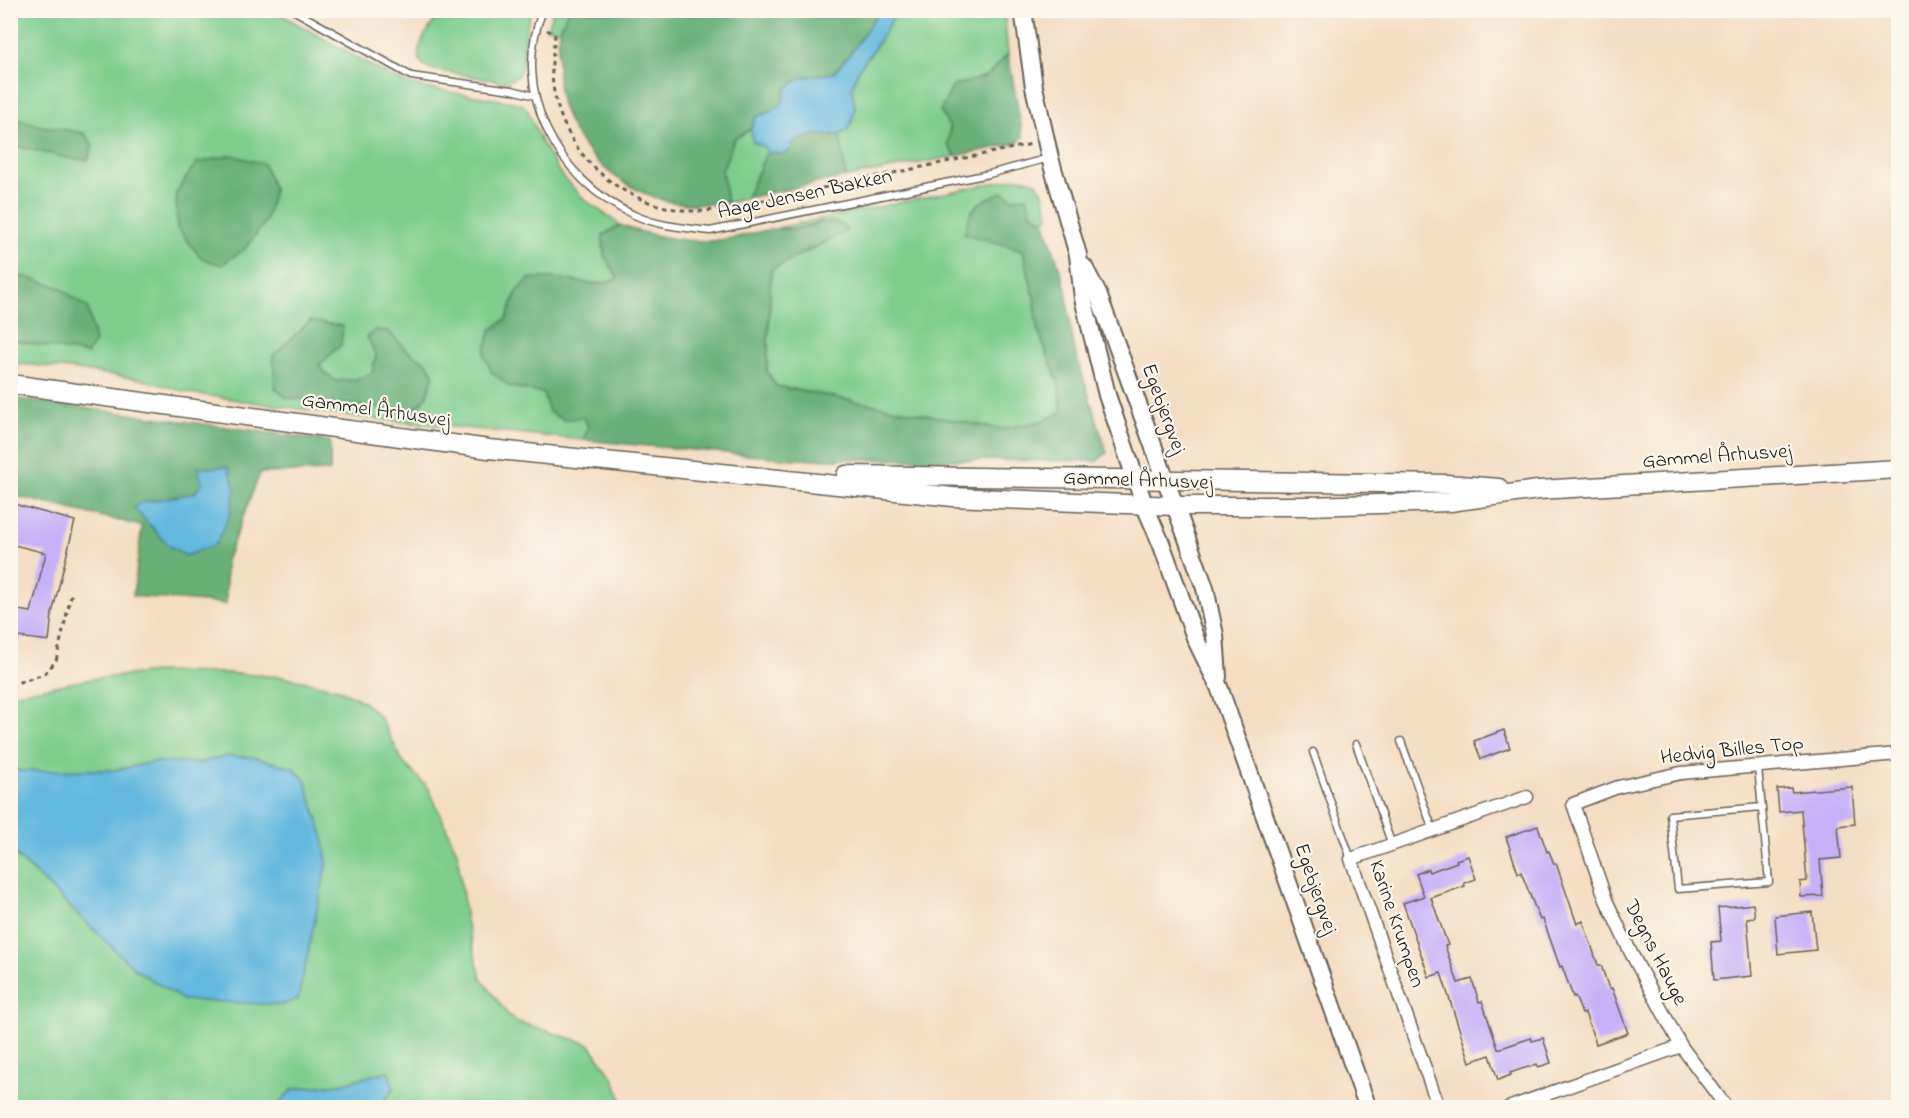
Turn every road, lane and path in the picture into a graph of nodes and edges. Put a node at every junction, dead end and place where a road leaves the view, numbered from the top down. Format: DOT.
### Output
graph roads {
  1 [pos="293,10"];
  2 [pos="543,10"];
  3 [pos="1023,10"];
  4 [pos="537,25"];
  5 [pos="535,96"];
  6 [pos="1046,140"];
  7 [pos="1050,158"];
  8 [pos="1078,255"];
  9 [pos="10,384"];
  10 [pos="1899,469"];
  11 [pos="736,474"];
  12 [pos="1136,481"];
  13 [pos="1166,481"];
  14 [pos="1538,490"];
  15 [pos="1144,504"];
  16 [pos="1175,506"];
  17 [pos="72,591"];
  18 [pos="10,685"];
  19 [pos="1219,687"];
  20 [pos="1401,741"];
  21 [pos="1356,744"];
  22 [pos="1313,752"];
  23 [pos="1899,754"];
  24 [pos="1758,768"];
  25 [pos="1527,797"];
  26 [pos="1573,804"];
  27 [pos="1762,807"];
  28 [pos="1433,830"];
  29 [pos="1392,844"];
  30 [pos="1351,859"];
  31 [pos="1681,1046"];
  32 [pos="1368,1107"];
  33 [pos="1439,1107"];
  34 [pos="1508,1107"];
  35 [pos="1727,1107"];
  1 -- 5 [label="lane"];
  2 -- 4 [label="lane, Aage Jensen Bakken"];
  3 -- 6 [label="street, Egebjergvej"];
  4 -- 5 [label="lane, Aage Jensen Bakken"];
  4 -- 6 [label="path"];
  5 -- 7 [label="lane, Aage Jensen Bakken"];
  6 -- 7 [label="street, Egebjergvej"];
  7 -- 8 [label="street, Egebjergvej"];
  8 -- 12 [label="street, Egebjergvej"];
  8 -- 13 [label="street, Egebjergvej"];
  9 -- 11 [label="main road, Gammel Århusvej"];
  10 -- 14 [label="main road, Gammel Århusvej"];
  11 -- 12 [label="main road, Gammel Århusvej"];
  11 -- 15 [label="main road, Gammel Århusvej"];
  12 -- 13 [label="main road, Gammel Århusvej"];
  12 -- 15 [label="street, Egebjergvej"];
  13 -- 14 [label="main road, Gammel Århusvej"];
  13 -- 16 [label="street, Egebjergvej"];
  14 -- 16 [label="main road, Gammel Århusvej"];
  15 -- 16 [label="main road, Gammel Århusvej"];
  15 -- 19 [label="street, Egebjergvej"];
  16 -- 19 [label="street, Egebjergvej"];
  17 -- 18 [label="path"];
  19 -- 32 [label="street, Egebjergvej"];
  20 -- 28 [label="lane"];
  21 -- 29 [label="lane"];
  22 -- 30 [label="lane"];
  23 -- 24 [label="street, Hedvig Billes Top"];
  24 -- 26 [label="street, Hedvig Billes Top"];
  24 -- 27 [label="lane"];
  25 -- 28 [label="street, Karine Krumpen"];
  26 -- 31 [label="street, Degns Hauge"];
  27 -- 27 [label="lane"];
  28 -- 29 [label="street, Karine Krumpen"];
  29 -- 30 [label="street, Karine Krumpen"];
  30 -- 33 [label="street, Karine Krumpen"];
  31 -- 34 [label="street"];
  31 -- 35 [label="street, Degns Hauge"];
}
